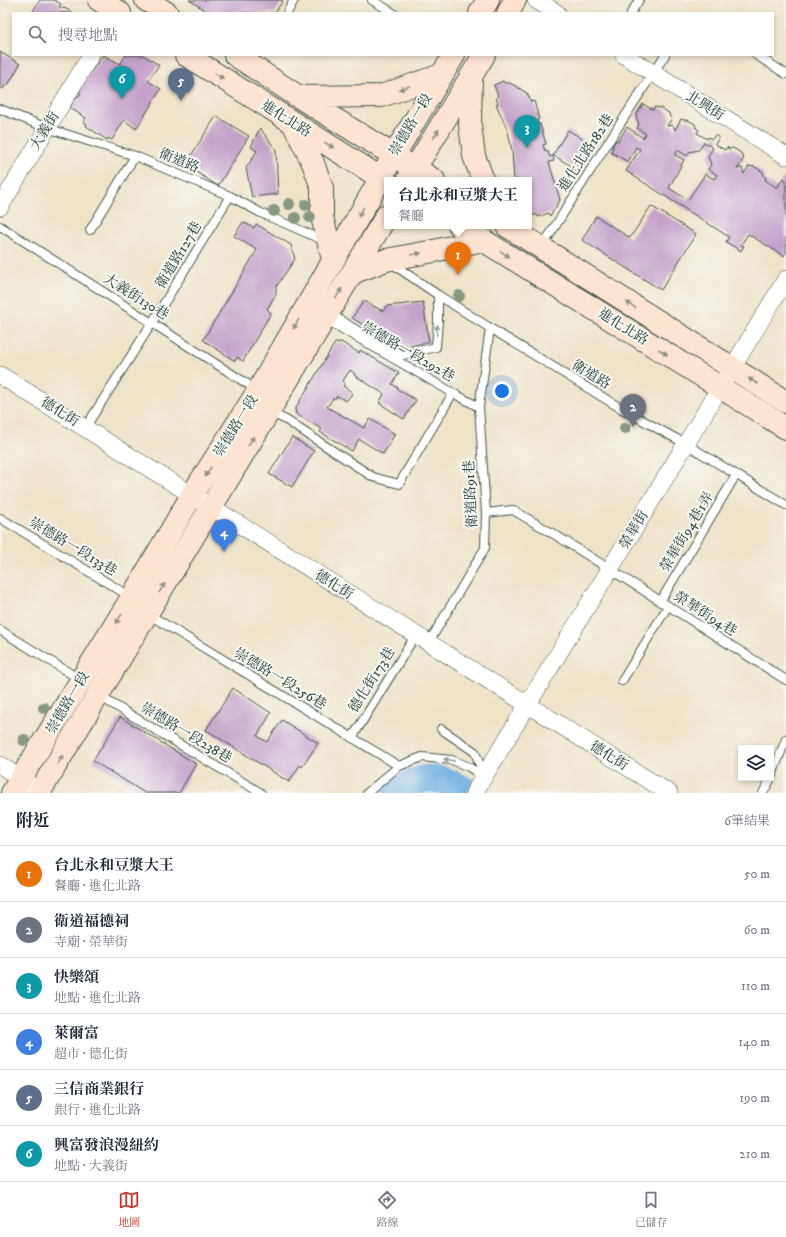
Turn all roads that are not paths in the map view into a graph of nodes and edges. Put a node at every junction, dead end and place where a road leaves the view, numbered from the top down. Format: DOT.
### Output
graph roads {
  1 [pos="99,0"];
  2 [pos="146,0"];
  3 [pos="294,0"];
  4 [pos="372,0"];
  5 [pos="488,0"];
  6 [pos="515,0"];
  7 [pos="536,0"];
  8 [pos="639,0"];
  9 [pos="117,12"];
  10 [pos="165,12"];
  11 [pos="287,12"];
  12 [pos="391,12"];
  13 [pos="481,12"];
  14 [pos="509,12"];
  15 [pos="555,12"];
  16 [pos="632,12"];
  17 [pos="90,56"];
  18 [pos="188,56"];
  19 [pos="237,56"];
  20 [pos="453,56"];
  21 [pos="483,56"];
  22 [pos="626,56"];
  23 [pos="664,56"];
  24 [pos="758,56"];
  25 [pos="653,74"];
  26 [pos="786,74"];
  27 [pos="441,75"];
  28 [pos="471,78"];
  29 [pos="299,97"];
  30 [pos="0,109"];
  31 [pos="293,123"];
  32 [pos="47,128"];
  33 [pos="394,155"];
  34 [pos="135,156"];
  35 [pos="786,156"];
  36 [pos="411,174"];
  37 [pos="385,177"];
  38 [pos="422,177"];
  39 [pos="481,177"];
  40 [pos="384,180"];
  41 [pos="230,196"];
  42 [pos="0,207"];
  43 [pos="384,220"];
  44 [pos="0,226"];
  45 [pos="465,229"];
  46 [pos="512,229"];
  47 [pos="90,230"];
  48 [pos="483,240"];
  49 [pos="541,248"];
  50 [pos="333,259"];
  51 [pos="386,260"];
  52 [pos="352,273"];
  53 [pos="786,278"];
  54 [pos="438,295"];
  55 [pos="781,297"];
  56 [pos="326,315"];
  57 [pos="152,323"];
  58 [pos="490,328"];
  59 [pos="732,368"];
  60 [pos="0,375"];
  61 [pos="720,387"];
  62 [pos="258,391"];
  63 [pos="453,394"];
  64 [pos="786,402"];
  65 [pos="479,406"];
  66 [pos="268,411"];
  67 [pos="85,428"];
  68 [pos="786,428"];
  69 [pos="686,444"];
  70 [pos="736,475"];
  71 [pos="192,495"];
  72 [pos="786,505"];
  73 [pos="211,508"];
  74 [pos="486,513"];
  75 [pos="0,518"];
  76 [pos="610,569"];
  77 [pos="132,597"];
  78 [pos="664,604"];
  79 [pos="147,614"];
  80 [pos="0,630"];
  81 [pos="421,640"];
  82 [pos="81,680"];
  83 [pos="786,680"];
  84 [pos="622,681"];
  85 [pos="98,696"];
  86 [pos="527,705"];
  87 [pos="441,729"];
  88 [pos="352,738"];
  89 [pos="786,739"];
  90 [pos="0,765"];
  91 [pos="399,766"];
  92 [pos="480,784"];
  93 [pos="16,786"];
  94 [pos="40,792"];
  95 [pos="261,793"];
  96 [pos="367,793"];
  97 [pos="669,793"];
  98 [pos="764,793"];
  1 -- 9 [label="main road"];
  2 -- 10 [label="main road"];
  3 -- 11 [label="lane"];
  4 -- 12 [label="lane"];
  5 -- 13 [label="main road"];
  6 -- 14 [label="main road"];
  7 -- 15 [label="street"];
  8 -- 16 [label="lane"];
  17 -- 32 [label="street, 大義街"];
  18 -- 31 [label="main road, 進化北路, one-way"];
  19 -- 29 [label="main road, 進化北路"];
  20 -- 27 [label="main road, 崇德路一段"];
  21 -- 28 [label="main road, 崇德路一段"];
  22 -- 25 [label="street, 北興街"];
  23 -- 25 [label="lane, 進化北路182巷"];
  24 -- 26 [label="lane"];
  25 -- 35 [label="street, 北興街"];
  25 -- 49 [label="lane, 進化北路182巷"];
  27 -- 29 [label="main road, one-way"];
  27 -- 33 [label="main road, 崇德路一段"];
  36 -- 28 [label="main road, 崇德路一段, one-way"];
  28 -- 39 [label="main road"];
  29 -- 33 [label="main road, 進化北路"];
  30 -- 32 [label="lane, 衛道路"];
  31 -- 40 [label="main road, 進化北路, one-way"];
  31 -- 50 [label="main road"];
  32 -- 34 [label="lane, 衛道路"];
  32 -- 42 [label="street, 大義街"];
  33 -- 36 [label="main road, 進化北路"];
  33 -- 37 [label="main road, 崇德路一段"];
  34 -- 41 [label="lane, 衛道路"];
  34 -- 47 [label="lane"];
  36 -- 38 [label="main road, 進化北路"];
  40 -- 50 [label="main road, 崇德路一段, one-way"];
  41 -- 50 [label="lane, 衛道路"];
  41 -- 57 [label="lane, 衛道路127巷"];
  43 -- 52 [label="main road, 崇德路一段"];
  44 -- 57 [label="lane, 大義街130巷"];
  45 -- 48 [label="main road, 進化北路"];
  46 -- 49 [label="main road, 進化北路"];
  51 -- 48 [label="main road, one-way"];
  48 -- 61 [label="main road, 進化北路, one-way"];
  59 -- 49 [label="main road, 進化北路, one-way"];
  50 -- 62 [label="main road, 崇德路一段, one-way"];
  51 -- 52 [label="main road"];
  51 -- 54 [label="lane, 衛道路"];
  56 -- 52 [label="main road, 崇德路一段, one-way"];
  53 -- 55 [label="street, 榮華街"];
  56 -- 54 [label="lane, one-way"];
  54 -- 58 [label="lane, 衛道路"];
  55 -- 59 [label="street, 榮華街"];
  56 -- 63 [label="lane, 崇德路一段292巷"];
  56 -- 66 [label="main road, 崇德路一段"];
  57 -- 62 [label="lane, 大義街130巷"];
  57 -- 67 [label="lane, 衛道路127巷"];
  58 -- 65 [label="lane, 衛道路91巷"];
  58 -- 69 [label="lane, 衛道路"];
  59 -- 61 [label="street, 榮華街"];
  64 -- 59 [label="main road, 進化北路, one-way"];
  60 -- 67 [label="street, 德化街"];
  61 -- 68 [label="main road, 進化北路"];
  61 -- 69 [label="street, 榮華街"];
  62 -- 71 [label="main road, 崇德路一段, one-way"];
  63 -- 65 [label="lane, 崇德路一段292巷"];
  63 -- 66 [label="lane"];
  65 -- 74 [label="lane, 衛道路91巷"];
  73 -- 66 [label="main road, 崇德路一段, one-way"];
  67 -- 71 [label="street, 德化街"];
  69 -- 70 [label="lane, 衛道路"];
  69 -- 76 [label="street, 榮華街"];
  70 -- 72 [label="lane, 衛道路"];
  70 -- 78 [label="lane, 榮華街94巷1弄"];
  71 -- 73 [label="street, 德化街"];
  71 -- 77 [label="main road, 崇德路一段"];
  79 -- 73 [label="main road, 崇德路一段, one-way"];
  73 -- 81 [label="street, 德化街"];
  74 -- 76 [label="lane, 榮華街94巷"];
  74 -- 81 [label="lane, 衛道路91巷"];
  75 -- 77 [label="lane, 崇德路一段133巷"];
  76 -- 78 [label="lane, 榮華街94巷"];
  76 -- 86 [label="street, 榮華街"];
  77 -- 82 [label="main road, 崇德路一段, one-way"];
  78 -- 83 [label="lane, 榮華街94巷"];
  78 -- 84 [label="lane, 榮華街94巷1弄"];
  79 -- 85 [label="main road, 崇德路一段"];
  79 -- 88 [label="lane, 崇德路一段256巷"];
  80 -- 82 [label="lane"];
  81 -- 86 [label="street, 德化街"];
  81 -- 88 [label="lane, 德化街173巷"];
  82 -- 93 [label="main road, 崇德路一段"];
  94 -- 85 [label="main road, 崇德路一段, one-way"];
  85 -- 95 [label="lane, 崇德路一段238巷"];
  86 -- 92 [label="street, 榮華街"];
  86 -- 97 [label="street, 德化街"];
  87 -- 92 [label="lane"];
  88 -- 91 [label="lane, 崇德路一段256巷"];
  89 -- 98 [label="lane"];
  90 -- 93 [label="street"];
  92 -- 91 [label="lane, one-way"];
  91 -- 96 [label="lane"];
  93 -- 94 [label="street"];
}
